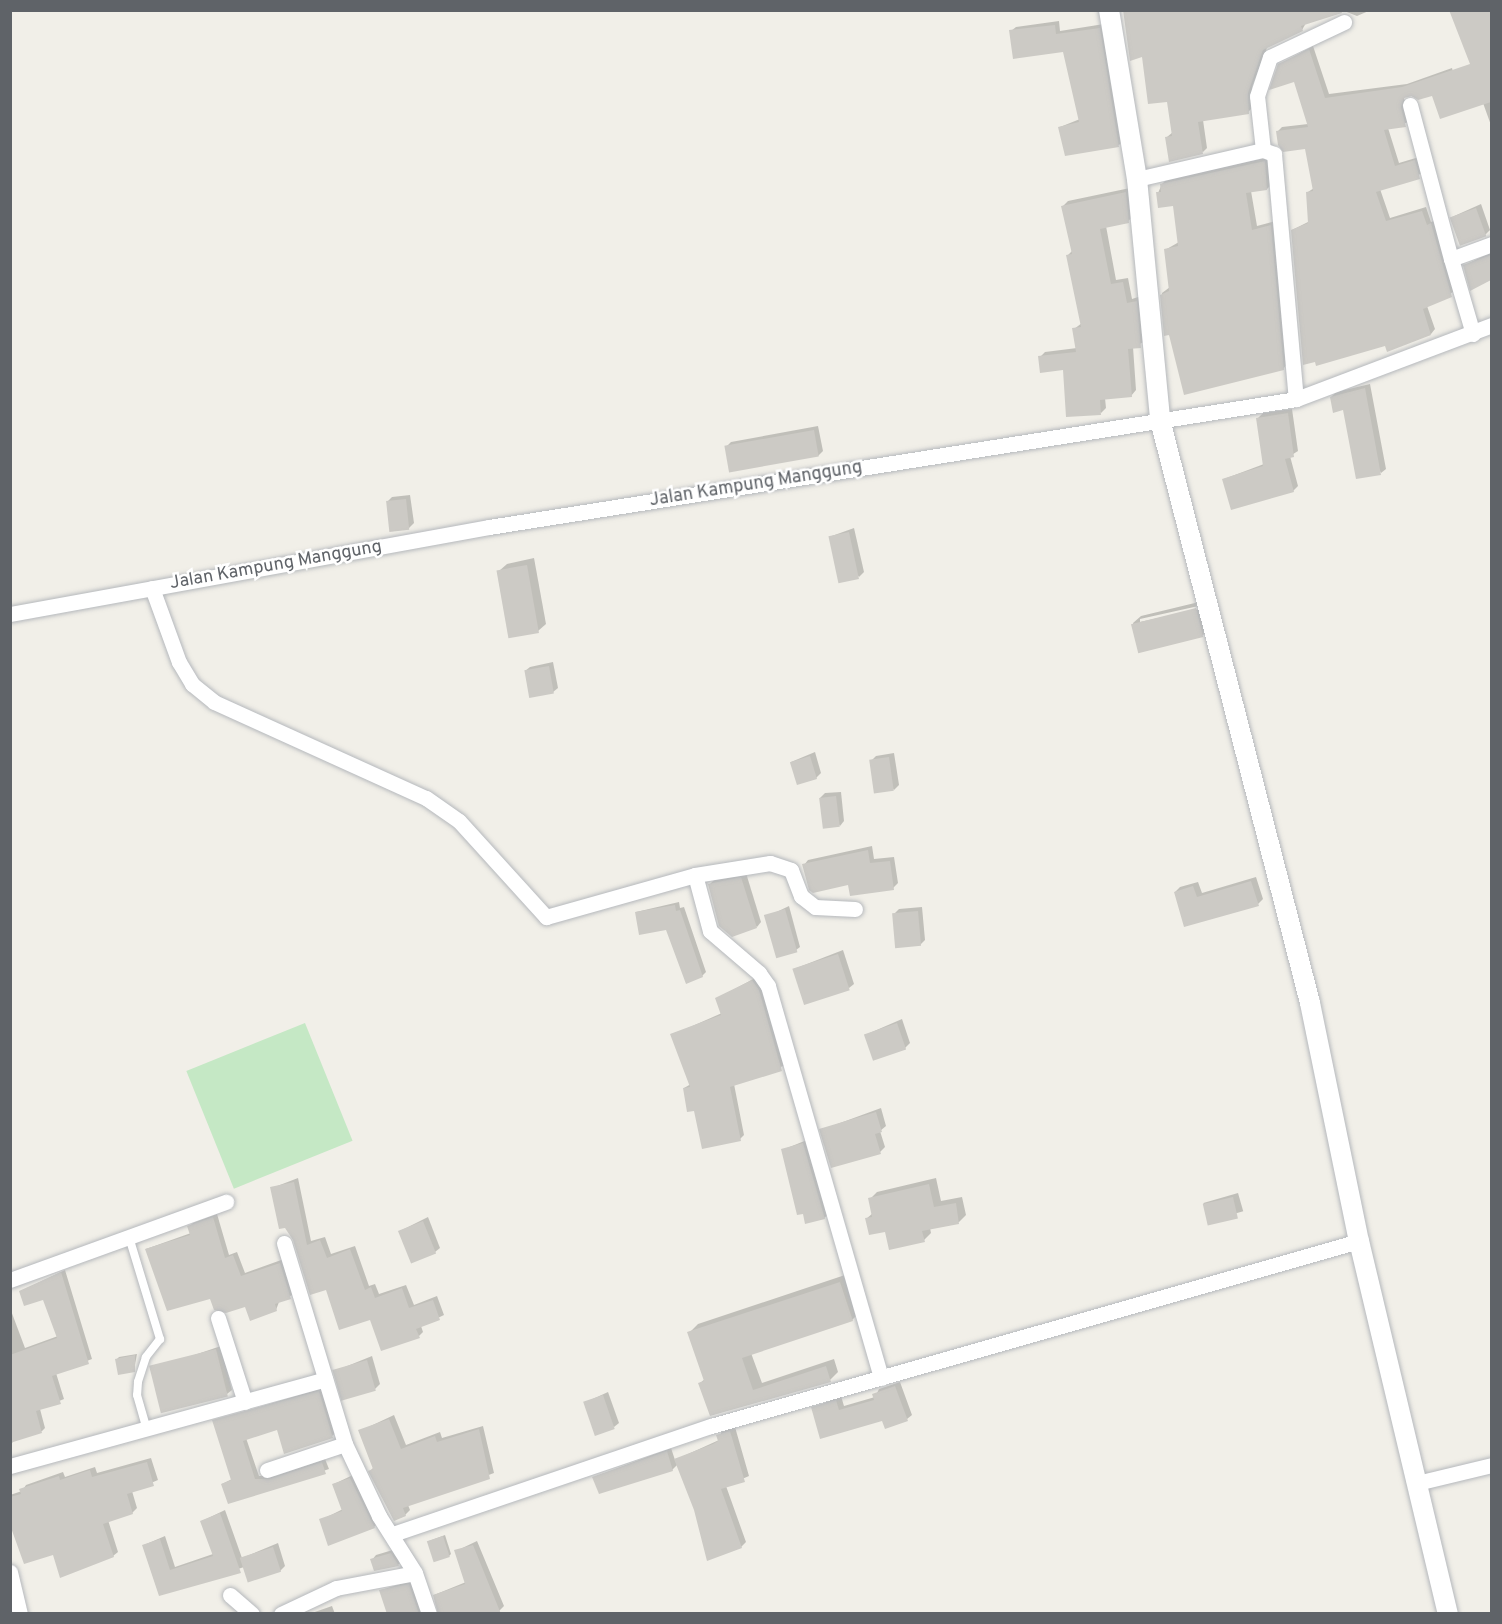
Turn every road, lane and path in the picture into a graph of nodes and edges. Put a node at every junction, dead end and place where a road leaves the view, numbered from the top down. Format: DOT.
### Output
graph roads {
  1 [pos="1109,10"];
  2 [pos="1344,22"];
  3 [pos="1410,105"];
  4 [pos="1263,150"];
  5 [pos="1137,179"];
  6 [pos="1491,244"];
  7 [pos="1451,259"];
  8 [pos="1491,325"];
  9 [pos="1473,334"];
  10 [pos="1296,399"];
  11 [pos="1160,420"];
  12 [pos="152,588"];
  13 [pos="10,614"];
  14 [pos="695,875"];
  15 [pos="855,909"];
  16 [pos="226,1202"];
  17 [pos="129,1237"];
  18 [pos="1359,1241"];
  19 [pos="284,1243"];
  20 [pos="10,1280"];
  21 [pos="218,1318"];
  22 [pos="881,1378"];
  23 [pos="325,1379"];
  24 [pos="245,1401"];
  25 [pos="147,1430"];
  26 [pos="345,1444"];
  27 [pos="10,1466"];
  28 [pos="1491,1466"];
  29 [pos="267,1470"];
  30 [pos="1417,1483"];
  31 [pos="393,1534"];
  32 [pos="10,1572"];
  33 [pos="415,1573"];
  34 [pos="230,1595"];
  35 [pos="20,1614"];
  36 [pos="252,1614"];
  37 [pos="281,1614"];
  38 [pos="429,1614"];
  39 [pos="1448,1614"];
  1 -- 5 [label="street"];
  2 -- 4 [label="street"];
  3 -- 7 [label="street"];
  4 -- 5 [label="street"];
  4 -- 10 [label="street"];
  5 -- 11 [label="street"];
  6 -- 7 [label="street"];
  7 -- 9 [label="street"];
  8 -- 9 [label="street, Jalan Kampung Manggung"];
  9 -- 10 [label="street, Jalan Kampung Manggung"];
  10 -- 11 [label="street, Jalan Kampung Manggung"];
  11 -- 12 [label="street, Jalan Kampung Manggung"];
  11 -- 18 [label="street"];
  12 -- 13 [label="street, Jalan Kampung Manggung"];
  12 -- 14 [label="street"];
  14 -- 15 [label="street"];
  14 -- 22 [label="street"];
  16 -- 17 [label="street"];
  17 -- 20 [label="street"];
  17 -- 25 [label="lane"];
  18 -- 22 [label="street"];
  18 -- 30 [label="street"];
  19 -- 23 [label="street"];
  21 -- 24 [label="street"];
  22 -- 31 [label="street"];
  23 -- 24 [label="street"];
  23 -- 26 [label="street"];
  24 -- 25 [label="street"];
  25 -- 27 [label="street"];
  26 -- 29 [label="street"];
  26 -- 31 [label="street"];
  28 -- 30 [label="street"];
  30 -- 39 [label="street"];
  31 -- 33 [label="street"];
  32 -- 35 [label="street"];
  33 -- 37 [label="street"];
  33 -- 38 [label="street"];
  34 -- 36 [label="street"];
}
